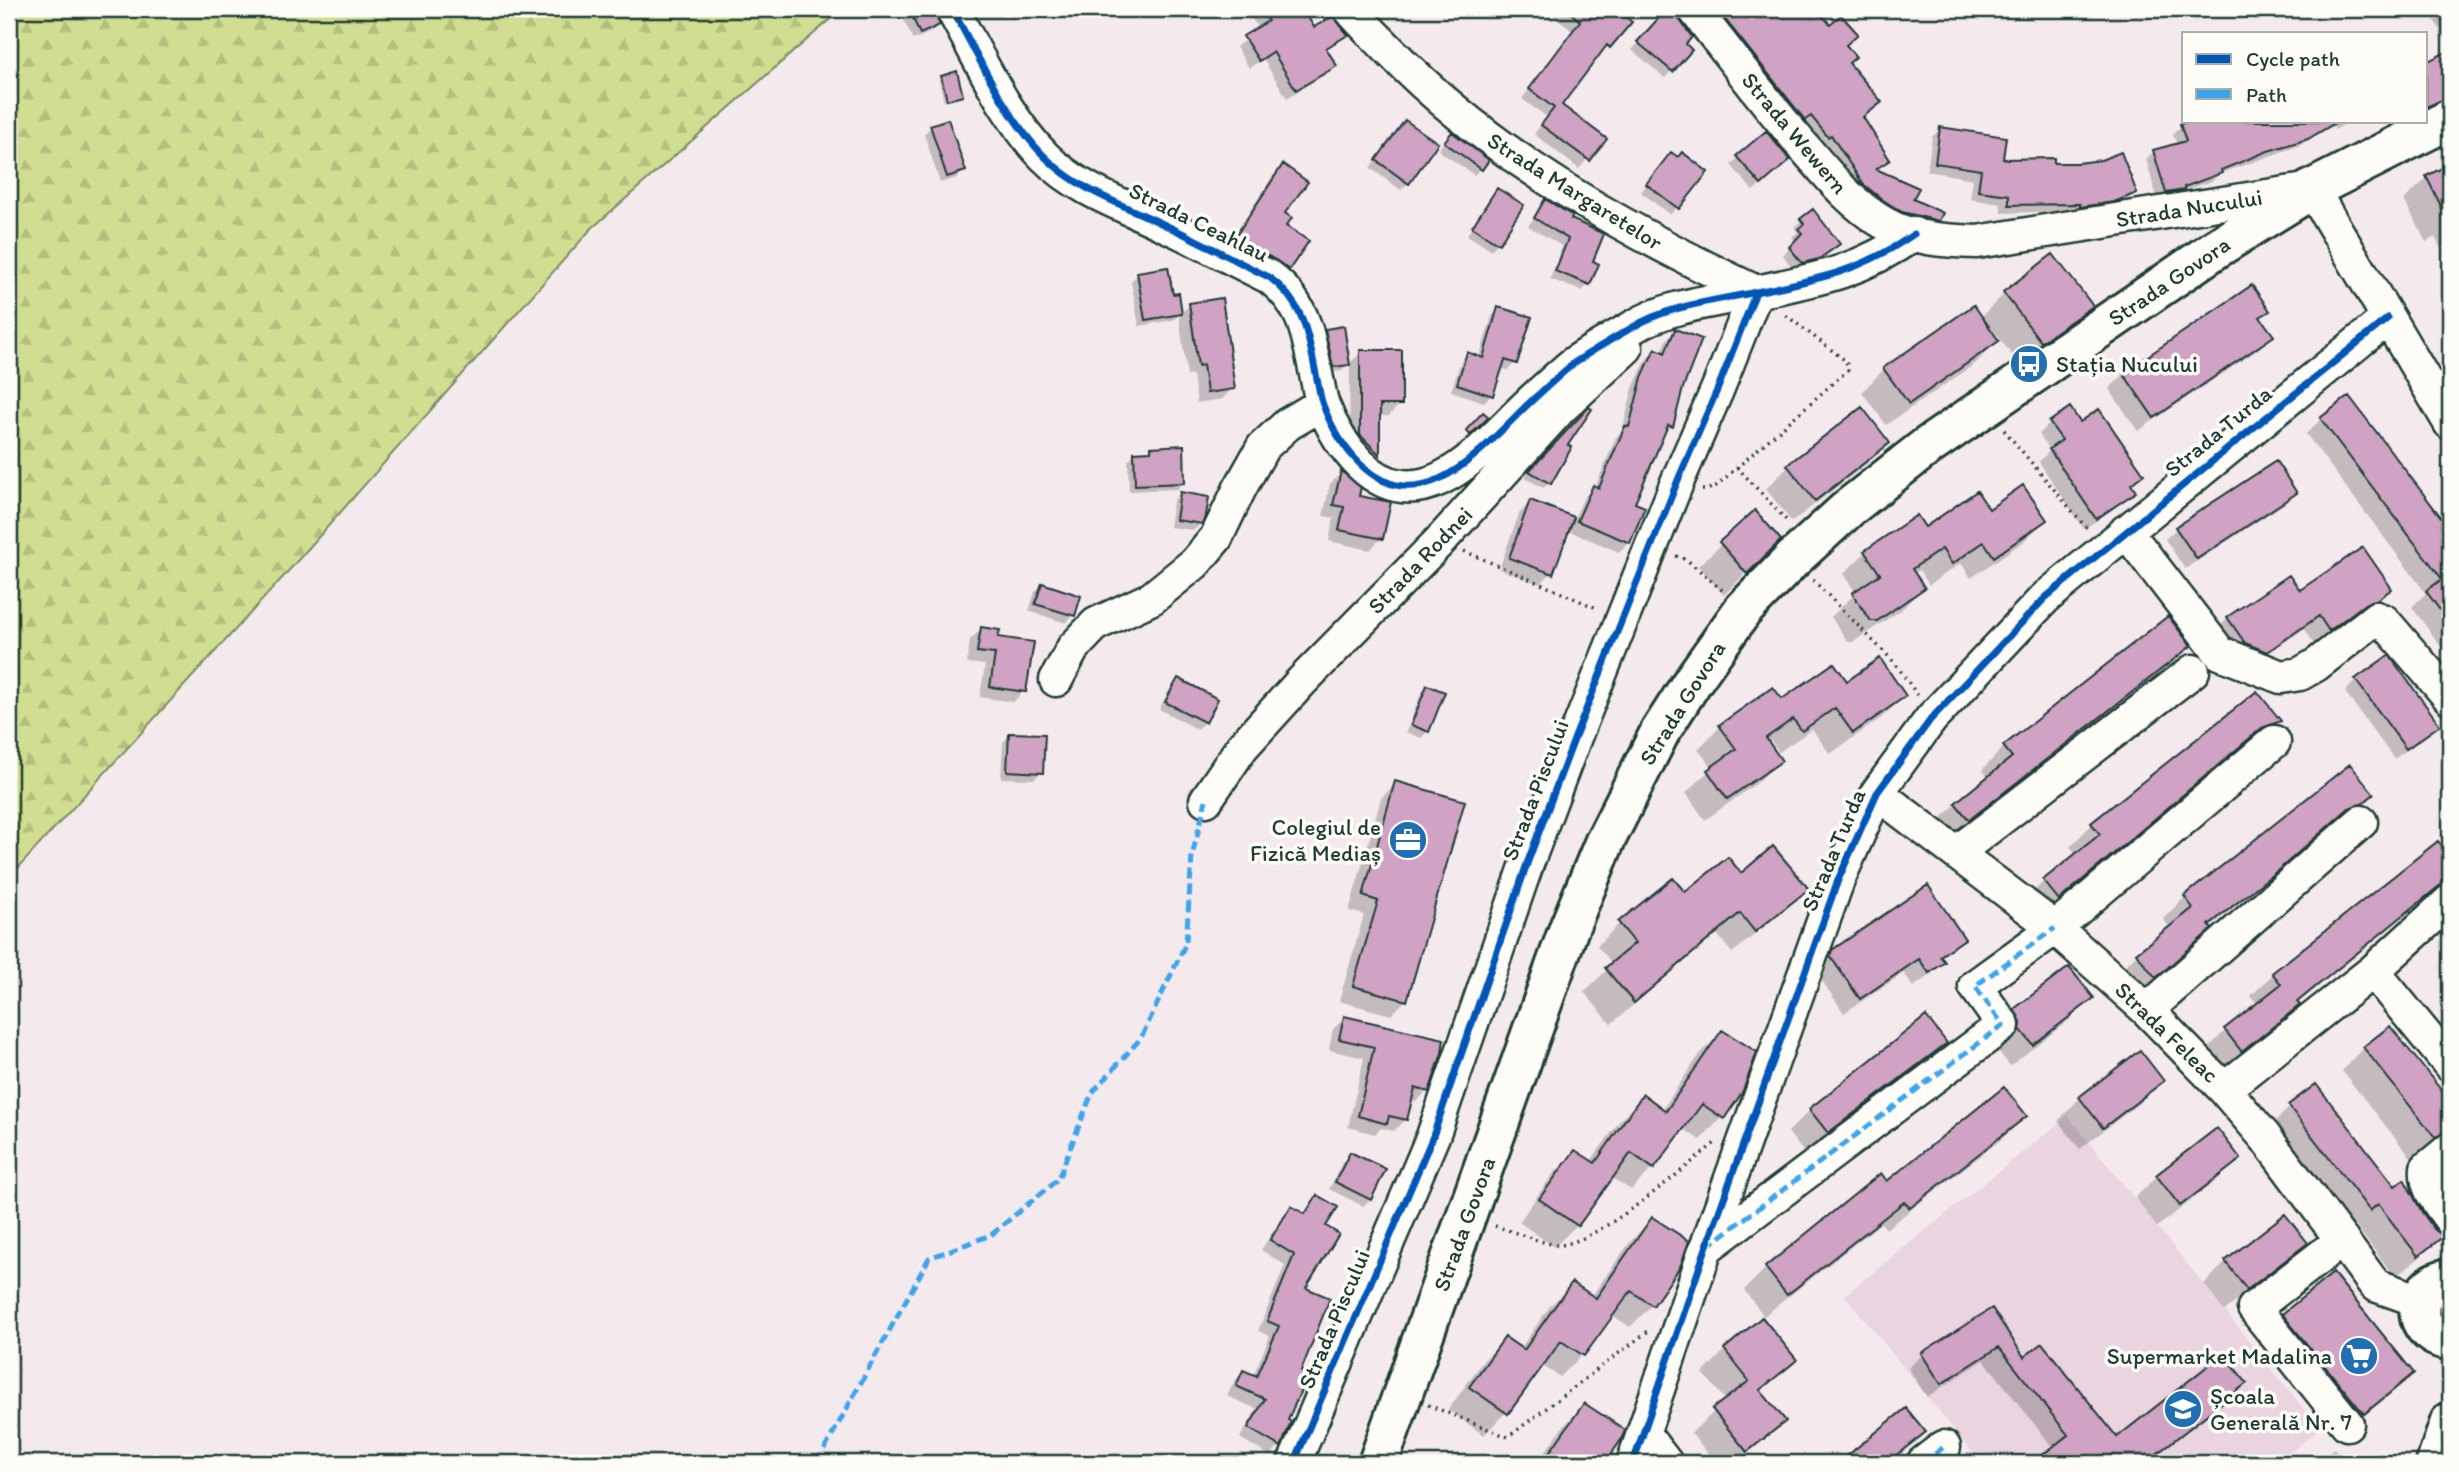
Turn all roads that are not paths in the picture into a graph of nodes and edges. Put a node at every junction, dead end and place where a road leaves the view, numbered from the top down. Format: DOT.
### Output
graph roads {
  1 [pos="952,9"];
  2 [pos="1350,9"];
  3 [pos="1693,9"];
  4 [pos="2450,120"];
  5 [pos="2312,189"];
  6 [pos="1914,234"];
  7 [pos="1756,292"];
  8 [pos="2388,318"];
  9 [pos="1636,325"];
  10 [pos="2438,376"];
  11 [pos="1322,404"];
  12 [pos="2450,423"];
  13 [pos="2115,540"];
  14 [pos="2193,671"];
  15 [pos="1056,680"];
  16 [pos="2450,698"];
  17 [pos="2274,742"];
  18 [pos="1877,793"];
  19 [pos="1206,800"];
  20 [pos="2361,822"];
  21 [pos="1956,853"];
  22 [pos="2450,901"];
  23 [pos="2055,928"];
  24 [pos="2374,971"];
  25 [pos="2147,1010"];
  26 [pos="2450,1065"];
  27 [pos="2224,1089"];
  28 [pos="2450,1149"];
  29 [pos="2450,1219"];
  30 [pos="2342,1240"];
  31 [pos="1706,1248"];
  32 [pos="2450,1278"];
  33 [pos="2420,1301"];
  34 [pos="2450,1340"];
  35 [pos="2450,1422"];
  36 [pos="2347,1424"];
  37 [pos="1643,1433"];
  38 [pos="1294,1463"];
  39 [pos="1378,1463"];
  40 [pos="1633,1463"];
  41 [pos="1666,1463"];
  42 [pos="2436,1463"];
  1 -- 11 [label="street, Strada Ceahlau"];
  2 -- 7 [label="street, Strada Margaretelor"];
  3 -- 6 [label="street, Strada Wewern"];
  4 -- 5 [label="main road, Strada Nucului"];
  5 -- 6 [label="street, Strada Nucului"];
  5 -- 8 [label="street"];
  5 -- 39 [label="main road, Strada Govora"];
  6 -- 7 [label="street"];
  7 -- 9 [label="street, Strada Ceahlau"];
  7 -- 38 [label="street, Strada Piscului"];
  8 -- 10 [label="street"];
  8 -- 13 [label="street, Strada Turda"];
  9 -- 11 [label="street, Strada Ceahlau"];
  9 -- 19 [label="street, Strada Rodnei"];
  10 -- 12 [label="street"];
  11 -- 15 [label="street"];
  13 -- 16 [label="street"];
  13 -- 18 [label="street, Strada Turda"];
  14 -- 21 [label="street"];
  17 -- 23 [label="street"];
  18 -- 21 [label="street, Strada Feleac"];
  18 -- 31 [label="street, Strada Turda"];
  20 -- 25 [label="street"];
  21 -- 23 [label="street, Strada Feleac"];
  22 -- 24 [label="street"];
  23 -- 25 [label="street, Strada Feleac"];
  23 -- 31 [label="street"];
  24 -- 26 [label="street"];
  24 -- 27 [label="street"];
  25 -- 27 [label="street, Strada Feleac"];
  27 -- 30 [label="street, Strada Feleac"];
  28 -- 29 [label="street"];
  30 -- 33 [label="street, Strada Feleac"];
  30 -- 36 [label="street"];
  31 -- 37 [label="street, Strada Turda"];
  32 -- 33 [label="main road"];
  33 -- 34 [label="main road"];
  35 -- 42 [label="main road"];
  37 -- 40 [label="street, Strada Turda"];
  37 -- 41 [label="street"];
}
